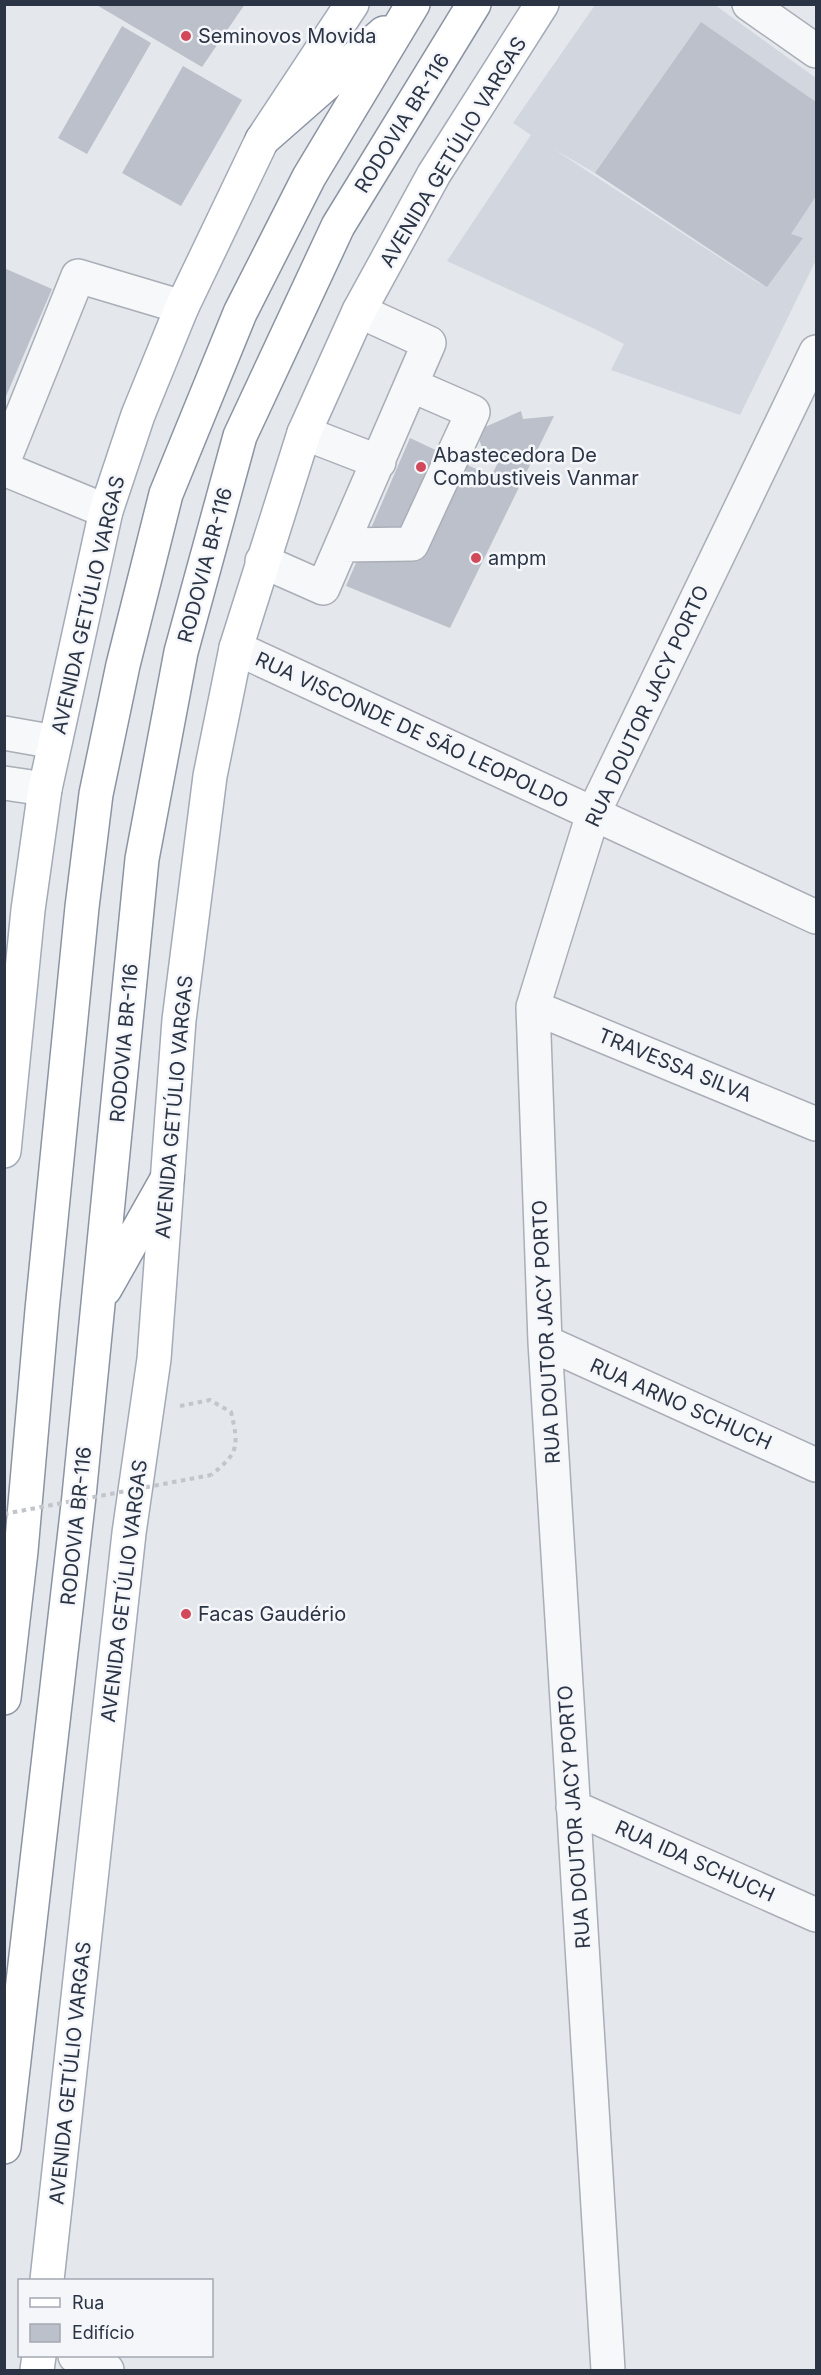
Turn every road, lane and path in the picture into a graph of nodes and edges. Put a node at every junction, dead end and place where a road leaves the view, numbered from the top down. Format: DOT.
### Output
graph roads {
  1 [pos="352,4"];
  2 [pos="474,4"];
  3 [pos="542,4"];
  4 [pos="749,4"];
  5 [pos="410,8"];
  6 [pos="816,51"];
  7 [pos="262,140"];
  8 [pos="182,307"];
  9 [pos="360,311"];
  10 [pos="816,352"];
  11 [pos="411,385"];
  12 [pos="807,396"];
  13 [pos="304,433"];
  14 [pos="4,460"];
  15 [pos="379,462"];
  16 [pos="4,469"];
  17 [pos="106,511"];
  18 [pos="342,545"];
  19 [pos="262,561"];
  20 [pos="236,648"];
  21 [pos="4,733"];
  22 [pos="55,742"];
  23 [pos="4,783"];
  24 [pos="45,789"];
  25 [pos="593,814"];
  26 [pos="816,917"];
  27 [pos="533,1007"];
  28 [pos="816,1124"];
  29 [pos="4,1151"];
  30 [pos="166,1179"];
  31 [pos="98,1301"];
  32 [pos="544,1342"];
  33 [pos="177,1406"];
  34 [pos="816,1466"];
  35 [pos="160,1477"];
  36 [pos="163,1488"];
  37 [pos="4,1514"];
  38 [pos="4,1698"];
  39 [pos="573,1808"];
  40 [pos="816,1915"];
  41 [pos="4,2147"];
  42 [pos="47,2279"];
  43 [pos="79,2357"];
  44 [pos="107,2370"];
  45 [pos="608,2370"];
  1 -- 7 [label="main road, AVENIDA GETÚLIO VARGAS"];
  2 -- 31 [label="main road, RODOVIA BR-116"];
  3 -- 9 [label="main road, AVENIDA GETÚLIO VARGAS"];
  4 -- 6 [label="street"];
  5 -- 7 [label="main road"];
  5 -- 38 [label="main road"];
  7 -- 8 [label="main road, AVENIDA GETÚLIO VARGAS"];
  8 -- 14 [label="street"];
  8 -- 17 [label="main road, AVENIDA GETÚLIO VARGAS"];
  9 -- 11 [label="street"];
  9 -- 13 [label="main road, AVENIDA GETÚLIO VARGAS"];
  10 -- 12 [label="street, RUA DOUTOR JACY PORTO"];
  11 -- 15 [label="street"];
  11 -- 18 [label="street"];
  12 -- 25 [label="street, RUA DOUTOR JACY PORTO"];
  13 -- 15 [label="street"];
  13 -- 19 [label="main road, AVENIDA GETÚLIO VARGAS"];
  15 -- 18 [label="street"];
  16 -- 17 [label="street"];
  17 -- 22 [label="main road, AVENIDA GETÚLIO VARGAS"];
  18 -- 19 [label="street"];
  19 -- 20 [label="main road, AVENIDA GETÚLIO VARGAS"];
  20 -- 25 [label="street, RUA VISCONDE DE SÃO LEOPOLDO"];
  20 -- 30 [label="main road, AVENIDA GETÚLIO VARGAS"];
  21 -- 22 [label="street"];
  22 -- 24 [label="main road, AVENIDA GETÚLIO VARGAS"];
  23 -- 24 [label="street"];
  24 -- 29 [label="main road, AVENIDA GETÚLIO VARGAS"];
  25 -- 26 [label="street, RUA VISCONDE DE SÃO LEOPOLDO"];
  25 -- 27 [label="street, RUA DOUTOR JACY PORTO"];
  27 -- 28 [label="street, TRAVESSA SILVA"];
  27 -- 32 [label="street, RUA DOUTOR JACY PORTO"];
  30 -- 31 [label="main road"];
  30 -- 42 [label="main road, AVENIDA GETÚLIO VARGAS"];
  31 -- 41 [label="main road, RODOVIA BR-116"];
  32 -- 34 [label="street, RUA ARNO SCHUCH"];
  32 -- 39 [label="street, RUA DOUTOR JACY PORTO"];
  33 -- 37 [label="path, bridge"];
  35 -- 36 [label="path"];
  39 -- 40 [label="street, RUA IDA SCHUCH"];
  39 -- 45 [label="street, RUA DOUTOR JACY PORTO"];
  43 -- 44 [label="street"];
}
